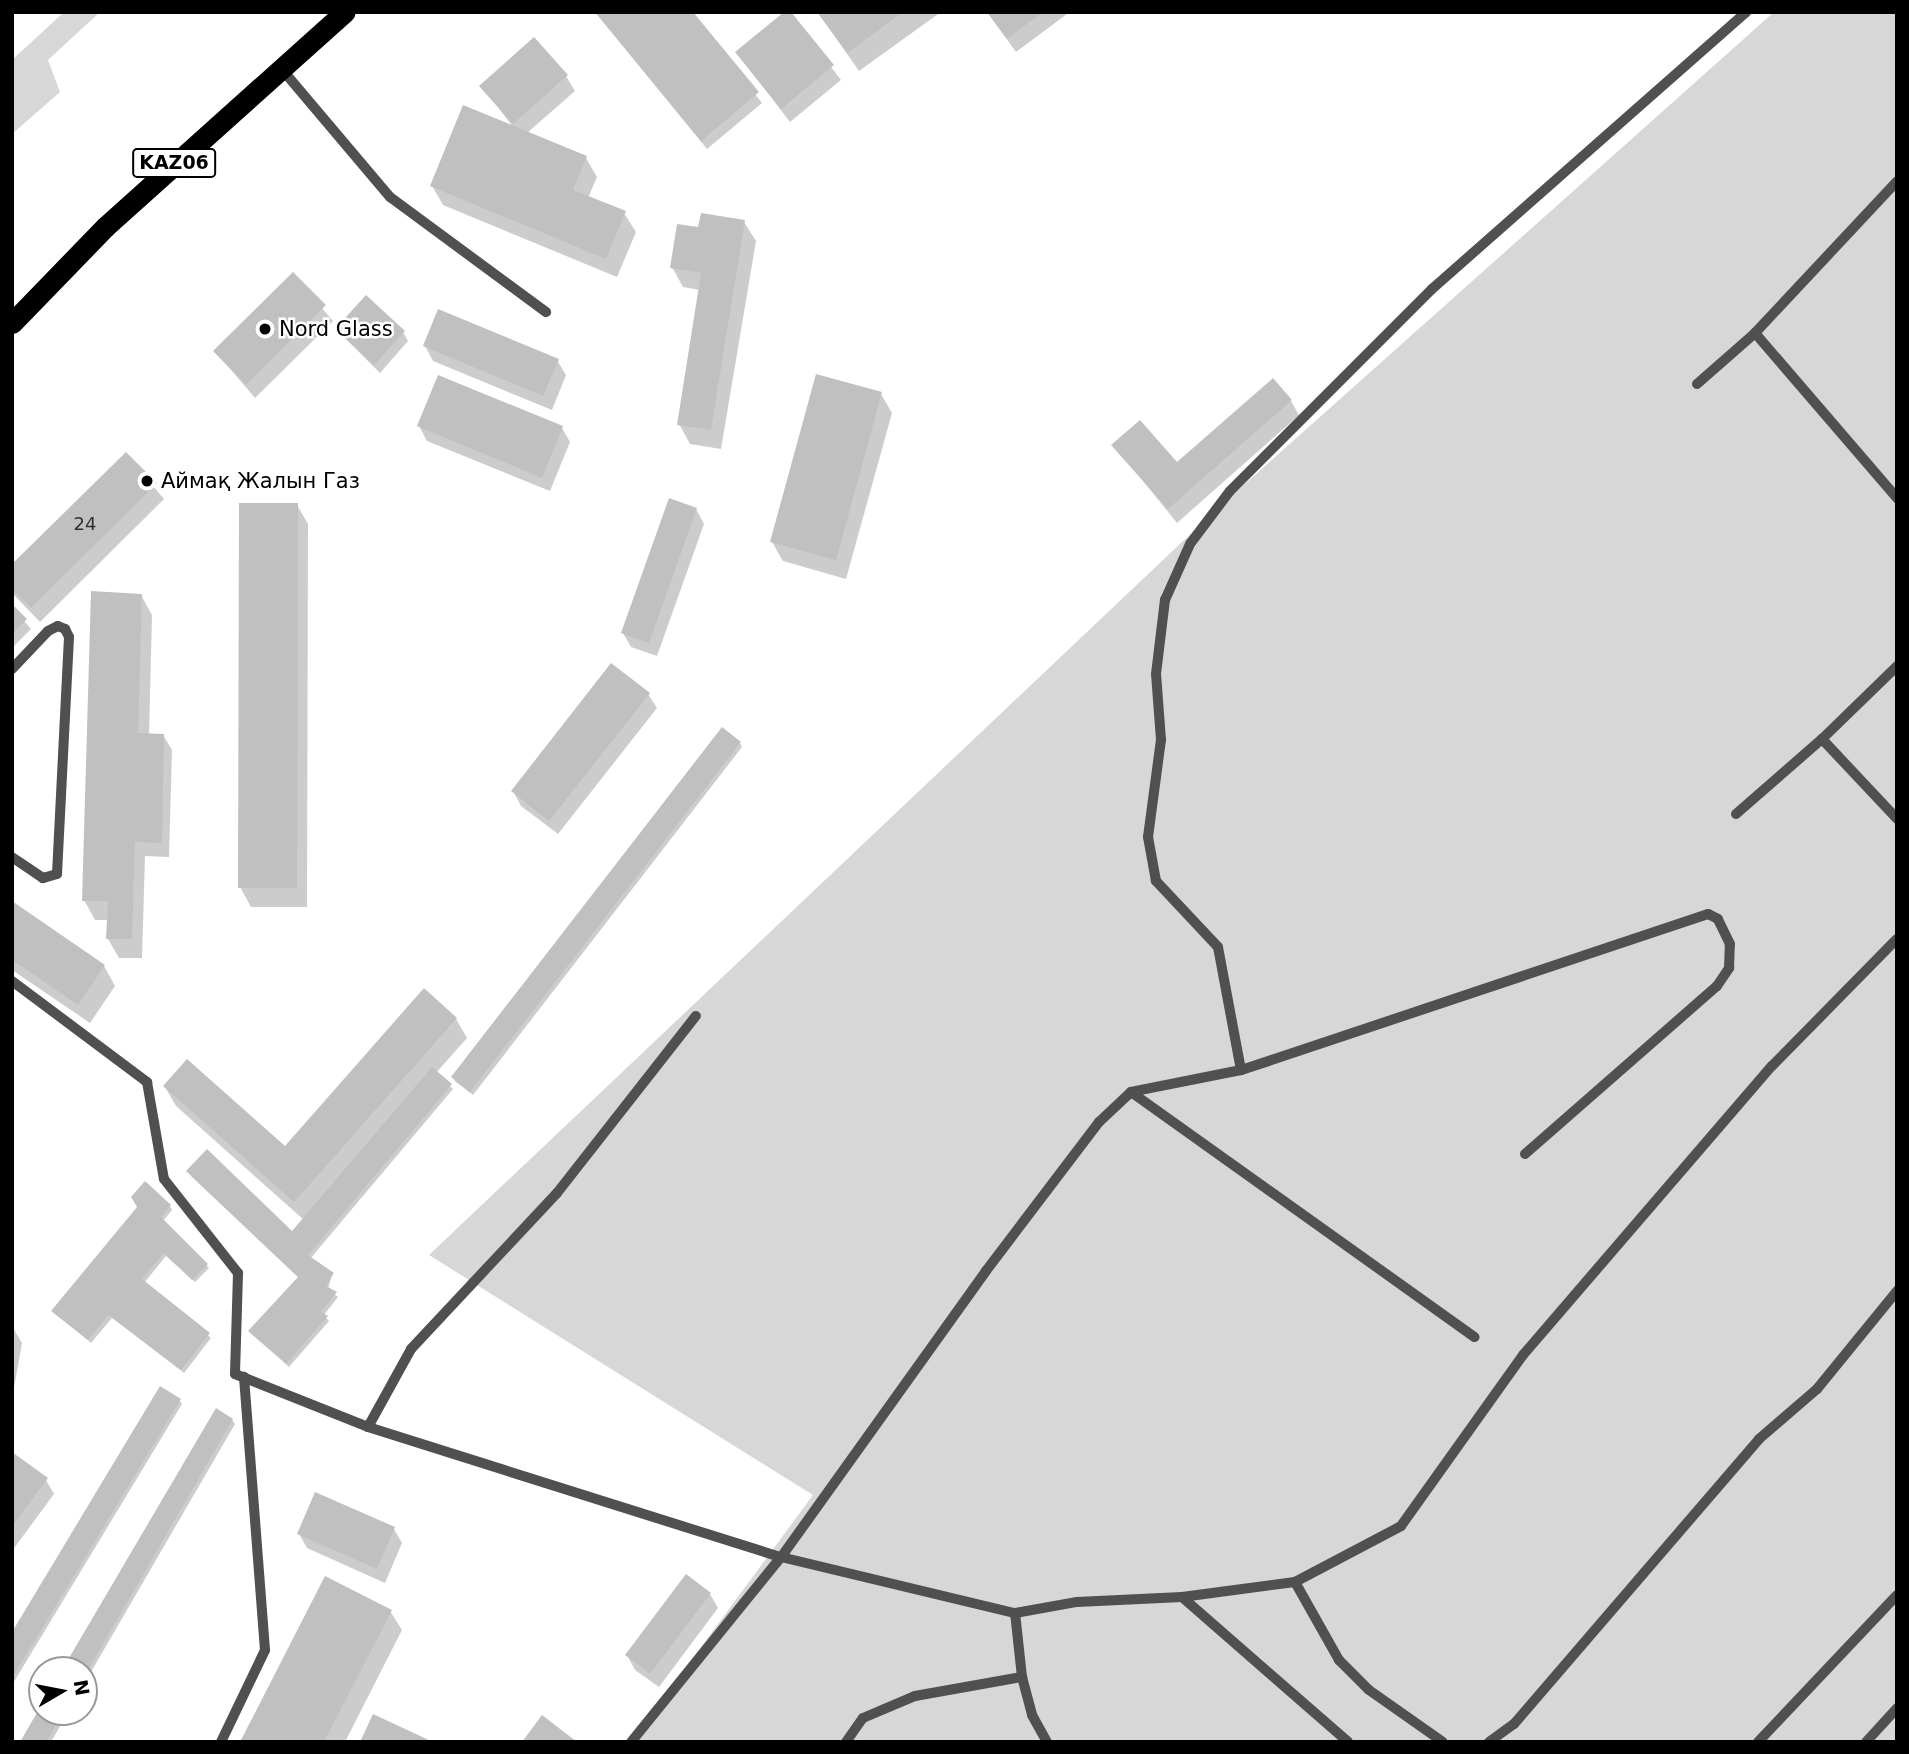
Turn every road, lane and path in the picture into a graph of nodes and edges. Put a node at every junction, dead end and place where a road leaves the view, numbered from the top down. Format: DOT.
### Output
graph roads {
  1 [pos="345,12"];
  2 [pos="1746,12"];
  3 [pos="280,66"];
  4 [pos="1897,181"];
  5 [pos="545,312"];
  6 [pos="12,323"];
  7 [pos="1755,333"];
  8 [pos="1696,384"];
  9 [pos="1897,498"];
  10 [pos="1897,666"];
  11 [pos="12,668"];
  12 [pos="1822,739"];
  13 [pos="1736,814"];
  14 [pos="1897,819"];
  15 [pos="12,857"];
  16 [pos="1897,939"];
  17 [pos="12,981"];
  18 [pos="696,1017"];
  19 [pos="1241,1070"];
  20 [pos="1131,1092"];
  21 [pos="1524,1154"];
  22 [pos="1897,1291"];
  23 [pos="1474,1338"];
  24 [pos="244,1377"];
  25 [pos="368,1427"];
  26 [pos="781,1557"];
  27 [pos="1295,1582"];
  28 [pos="1897,1595"];
  29 [pos="1182,1597"];
  30 [pos="1015,1613"];
  31 [pos="1022,1677"];
  32 [pos="1897,1708"];
  33 [pos="221,1742"];
  34 [pos="631,1742"];
  35 [pos="846,1742"];
  36 [pos="1047,1742"];
  37 [pos="1348,1742"];
  38 [pos="1443,1742"];
  39 [pos="1489,1742"];
  40 [pos="1758,1742"];
  41 [pos="1866,1742"];
  1 -- 3 [label="highway, KАZ06"];
  2 -- 19 [label="lane"];
  3 -- 5 [label="lane"];
  3 -- 6 [label="highway, KАZ06"];
  4 -- 7 [label="lane"];
  7 -- 8 [label="lane"];
  7 -- 9 [label="lane"];
  10 -- 12 [label="lane"];
  11 -- 15 [label="lane"];
  12 -- 13 [label="lane"];
  12 -- 14 [label="lane"];
  16 -- 27 [label="lane"];
  17 -- 24 [label="lane"];
  18 -- 25 [label="lane"];
  19 -- 20 [label="lane"];
  19 -- 21 [label="lane"];
  20 -- 23 [label="lane"];
  20 -- 26 [label="lane"];
  22 -- 39 [label="lane"];
  24 -- 25 [label="lane"];
  24 -- 33 [label="lane"];
  25 -- 26 [label="lane"];
  26 -- 30 [label="lane"];
  26 -- 34 [label="lane"];
  27 -- 29 [label="lane"];
  27 -- 38 [label="lane"];
  28 -- 40 [label="lane"];
  29 -- 30 [label="lane"];
  29 -- 37 [label="lane"];
  30 -- 31 [label="lane"];
  31 -- 35 [label="lane"];
  31 -- 36 [label="lane"];
  32 -- 41 [label="lane"];
}
